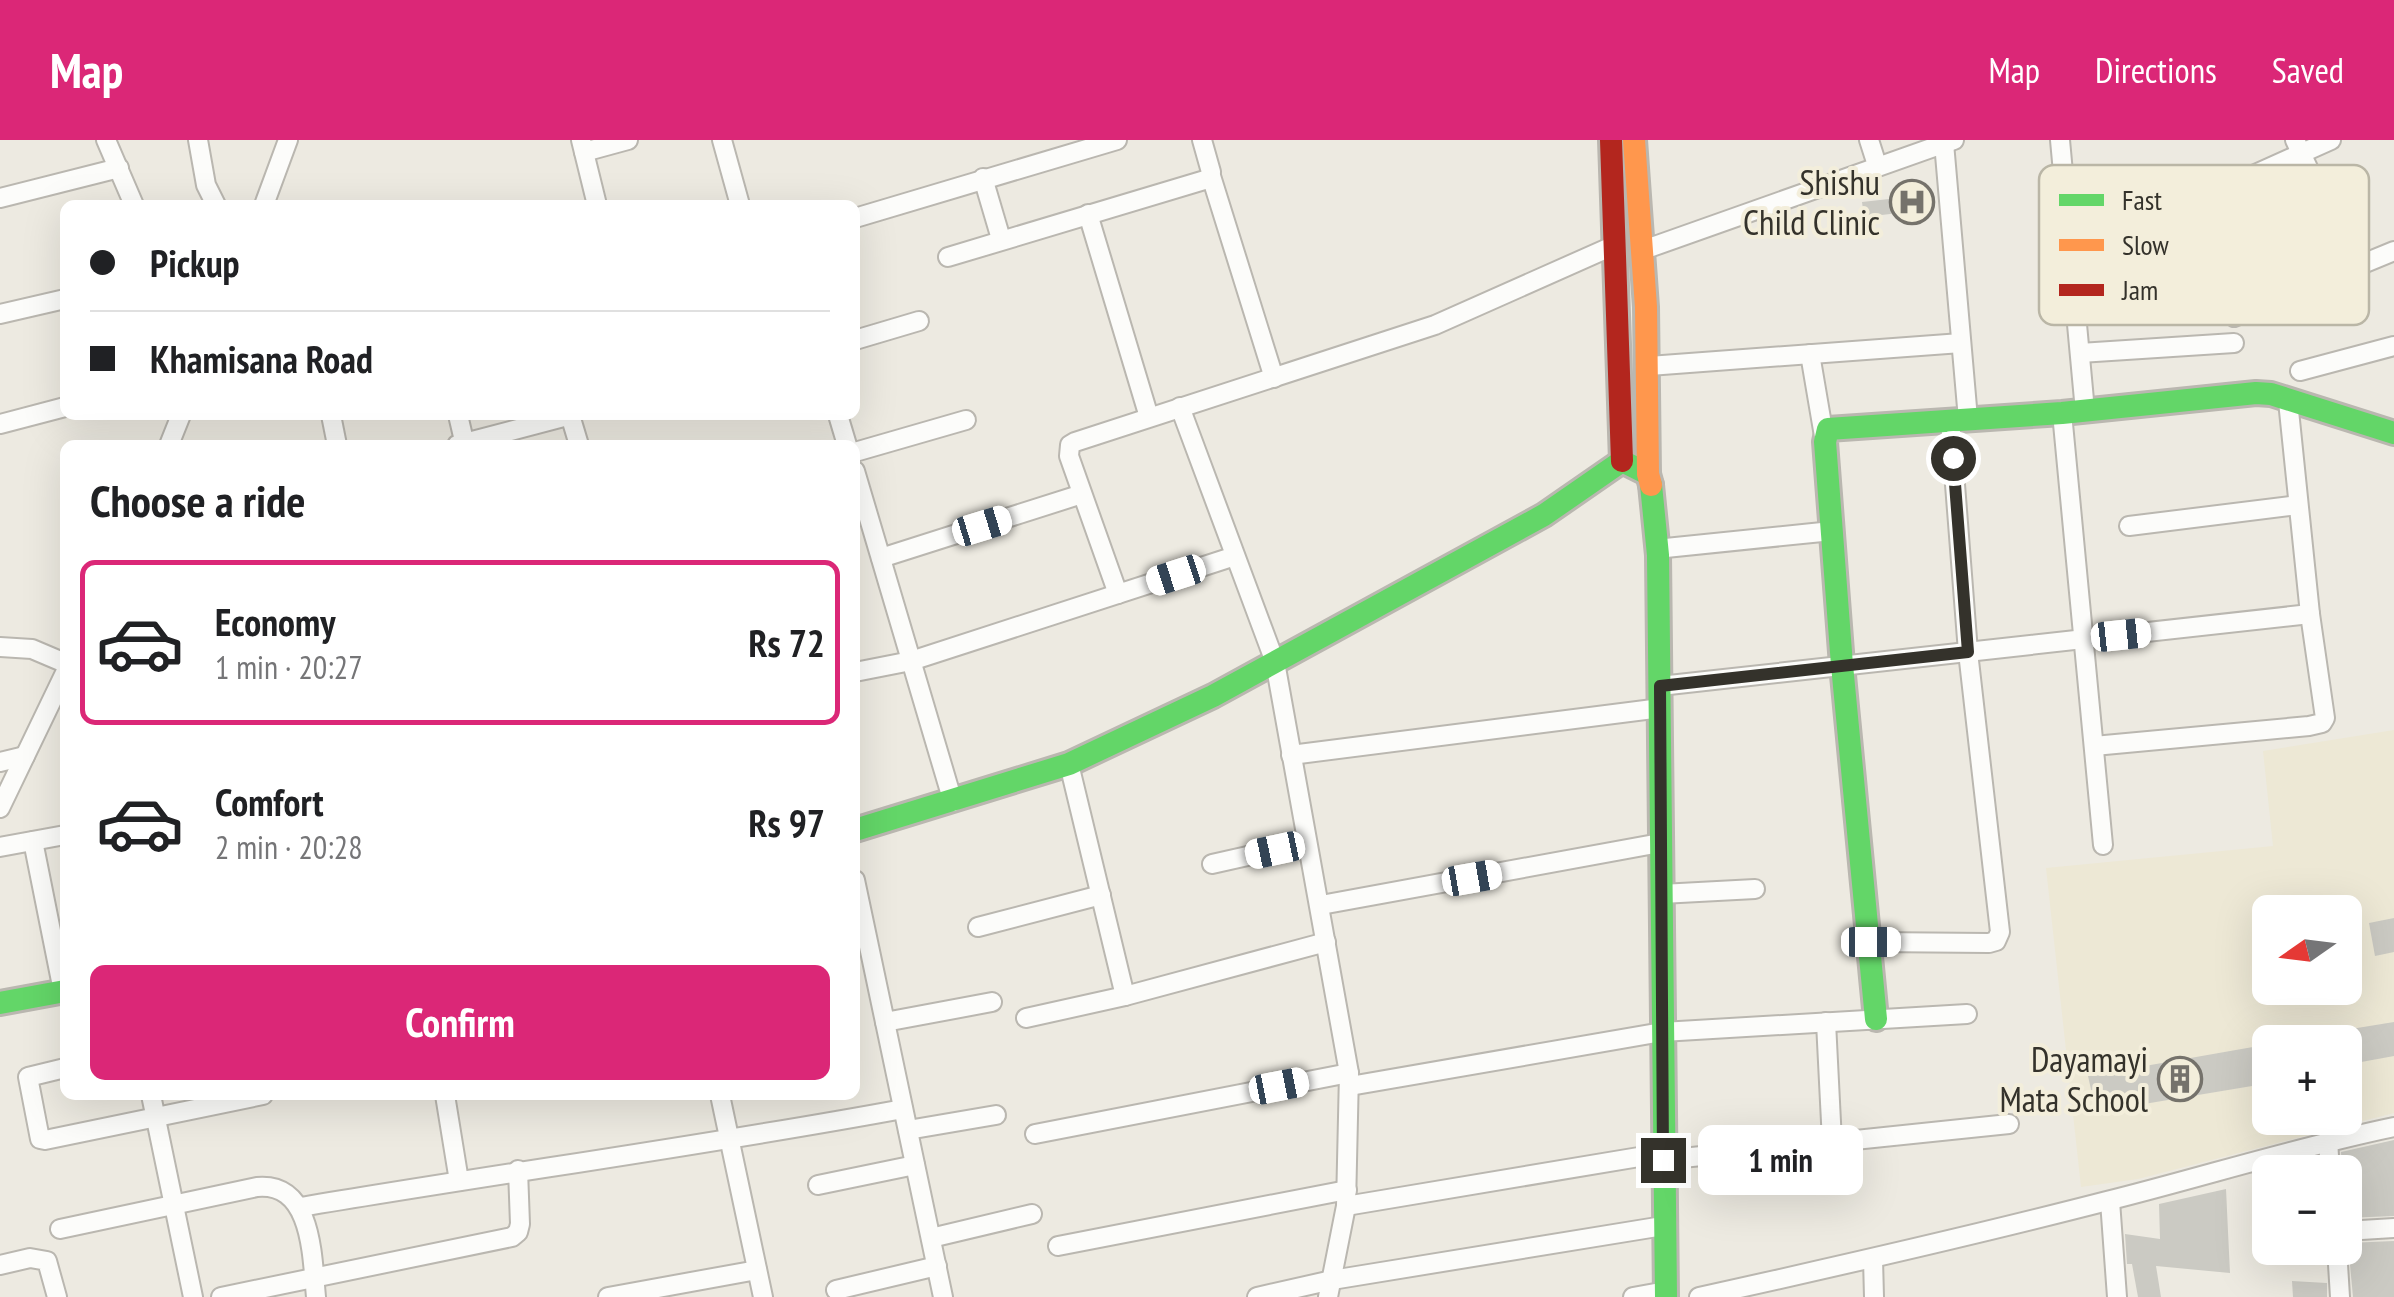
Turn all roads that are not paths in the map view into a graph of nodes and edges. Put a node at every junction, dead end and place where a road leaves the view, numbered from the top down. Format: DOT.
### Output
graph roads {
  1 [pos="106,140"];
  2 [pos="198,140"];
  3 [pos="288,140"];
  4 [pos="628,140"];
  5 [pos="722,140"];
  6 [pos="1117,140"];
  7 [pos="1202,140"];
  8 [pos="1611,140"];
  9 [pos="1634,140"];
  10 [pos="1869,140"];
  11 [pos="2060,140"];
  12 [pos="2331,140"];
  13 [pos="1949,142"];
  14 [pos="582,146"];
  15 [pos="2297,146"];
  16 [pos="1064,147"];
  17 [pos="1877,165"];
  18 [pos="2062,165"];
  19 [pos="2258,165"];
  20 [pos="118,168"];
  21 [pos="1210,176"];
  22 [pos="982,178"];
  23 [pos="0,198"];
  24 [pos="132,200"];
  25 [pos="214,200"];
  26 [pos="266,200"];
  27 [pos="596,200"];
  28 [pos="739,200"];
  29 [pos="1088,214"];
  30 [pos="860,216"];
  31 [pos="1001,239"];
  32 [pos="1615,245"];
  33 [pos="1646,249"];
  34 [pos="2394,251"];
  35 [pos="948,257"];
  36 [pos="2369,261"];
  37 [pos="60,300"];
  38 [pos="0,314"];
  39 [pos="919,322"];
  40 [pos="2077,325"];
  41 [pos="860,339"];
  42 [pos="1961,343"];
  43 [pos="2234,343"];
  44 [pos="2394,346"];
  45 [pos="2080,353"];
  46 [pos="1810,354"];
  47 [pos="1649,366"];
  48 [pos="2300,372"];
  49 [pos="1274,378"];
  50 [pos="2288,401"];
  51 [pos="1180,406"];
  52 [pos="60,408"];
  53 [pos="2074,412"];
  54 [pos="1149,417"];
  55 [pos="552,420"];
  56 [pos="966,420"];
  57 [pos="1959,420"];
  58 [pos="0,424"];
  59 [pos="2394,433"];
  60 [pos="477,440"];
  61 [pos="1825,442"];
  62 [pos="860,451"];
  63 [pos="1622,461"];
  64 [pos="1648,474"];
  65 [pos="860,488"];
  66 [pos="1082,494"];
  67 [pos="2298,505"];
  68 [pos="2129,526"];
  69 [pos="1832,531"];
  70 [pos="1656,549"];
  71 [pos="1235,556"];
  72 [pos="880,558"];
  73 [pos="1118,594"];
  74 [pos="2310,614"];
  75 [pos="2084,639"];
  76 [pos="0,647"];
  77 [pos="1968,652"];
  78 [pos="911,660"];
  79 [pos="60,662"];
  80 [pos="1275,662"];
  81 [pos="1842,666"];
  82 [pos="860,671"];
  83 [pos="60,683"];
  84 [pos="1661,697"];
  85 [pos="2094,746"];
  86 [pos="1291,755"];
  87 [pos="25,756"];
  88 [pos="0,762"];
  89 [pos="1070,764"];
  90 [pos="953,802"];
  91 [pos="0,808"];
  92 [pos="860,829"];
  93 [pos="60,836"];
  94 [pos="33,841"];
  95 [pos="1306,843"];
  96 [pos="1660,843"];
  97 [pos="2103,845"];
  98 [pos="0,847"];
  99 [pos="1212,864"];
  100 [pos="1755,888"];
  101 [pos="1101,894"];
  102 [pos="1661,894"];
  103 [pos="1321,906"];
  104 [pos="978,927"];
  105 [pos="861,940"];
  106 [pos="1326,942"];
  107 [pos="1871,942"];
  108 [pos="60,972"];
  109 [pos="60,992"];
  110 [pos="1125,996"];
  111 [pos="992,1002"];
  112 [pos="0,1003"];
  113 [pos="1967,1014"];
  114 [pos="1026,1018"];
  115 [pos="1876,1019"];
  116 [pos="885,1022"];
  117 [pos="1826,1022"];
  118 [pos="1662,1032"];
  119 [pos="60,1069"];
  120 [pos="1349,1079"];
  121 [pos="152,1100"];
  122 [pos="238,1100"];
  123 [pos="447,1100"];
  124 [pos="721,1100"];
  125 [pos="904,1109"];
  126 [pos="996,1115"];
  127 [pos="156,1116"];
  128 [pos="2009,1124"];
  129 [pos="2394,1126"];
  130 [pos="908,1130"];
  131 [pos="1035,1134"];
  132 [pos="2328,1140"];
  133 [pos="729,1141"];
  134 [pos="1832,1142"];
  135 [pos="2329,1155"];
  136 [pos="1663,1156"];
  137 [pos="915,1164"];
  138 [pos="518,1170"];
  139 [pos="459,1180"];
  140 [pos="818,1185"];
  141 [pos="1346,1198"];
  142 [pos="2110,1200"];
  143 [pos="174,1204"];
  144 [pos="301,1207"];
  145 [pos="1032,1214"];
  146 [pos="1663,1226"];
  147 [pos="2394,1228"];
  148 [pos="2362,1229"];
  149 [pos="60,1230"];
  150 [pos="931,1238"];
  151 [pos="1058,1246"];
  152 [pos="1873,1258"];
  153 [pos="0,1265"];
  154 [pos="2338,1265"];
  155 [pos="937,1266"];
  156 [pos="758,1270"];
  157 [pos="315,1288"];
  158 [pos="1330,1289"];
  159 [pos="836,1290"];
  160 [pos="1666,1294"];
  161 [pos="57,1297"];
  162 [pos="193,1297"];
  163 [pos="222,1297"];
  164 [pos="608,1297"];
  165 [pos="762,1297"];
  166 [pos="943,1297"];
  167 [pos="1257,1297"];
  168 [pos="1633,1297"];
  169 [pos="1699,1297"];
  170 [pos="1874,1297"];
  171 [pos="2117,1297"];
  172 [pos="2340,1297"];
  1 -- 20 [label="street"];
  2 -- 25 [label="street"];
  3 -- 26 [label="street"];
  4 -- 14 [label="street"];
  5 -- 28 [label="street"];
  6 -- 16 [label="street"];
  7 -- 21 [label="street"];
  8 -- 32 [label="street"];
  9 -- 33 [label="street"];
  10 -- 17 [label="street"];
  11 -- 18 [label="street"];
  12 -- 15 [label="street"];
  13 -- 17 [label="street"];
  13 -- 42 [label="street"];
  14 -- 27 [label="street"];
  15 -- 19 [label="street"];
  16 -- 22 [label="street"];
  17 -- 33 [label="street"];
  20 -- 23 [label="street"];
  20 -- 24 [label="street"];
  21 -- 29 [label="street"];
  21 -- 49 [label="street"];
  22 -- 30 [label="street"];
  22 -- 31 [label="street"];
  29 -- 31 [label="street"];
  29 -- 54 [label="street"];
  31 -- 35 [label="street"];
  32 -- 49 [label="street"];
  32 -- 63 [label="street"];
  33 -- 47 [label="street"];
  34 -- 36 [label="street"];
  37 -- 38 [label="street"];
  39 -- 41 [label="street"];
  40 -- 45 [label="street"];
  42 -- 46 [label="street"];
  42 -- 57 [label="street"];
  43 -- 45 [label="street"];
  44 -- 48 [label="street"];
  45 -- 53 [label="street"];
  46 -- 47 [label="street"];
  46 -- 61 [label="street"];
  47 -- 64 [label="street"];
  49 -- 51 [label="street"];
  50 -- 53 [label="street"];
  50 -- 59 [label="street"];
  50 -- 67 [label="street"];
  51 -- 54 [label="street"];
  51 -- 71 [label="street"];
  52 -- 58 [label="street"];
  53 -- 57 [label="street"];
  53 -- 75 [label="street"];
  54 -- 66 [label="street"];
  55 -- 60 [label="street"];
  56 -- 62 [label="street"];
  57 -- 61 [label="street"];
  57 -- 77 [label="street"];
  61 -- 69 [label="street"];
  63 -- 64 [label="street"];
  63 -- 80 [label="street"];
  64 -- 70 [label="street"];
  65 -- 72 [label="street"];
  66 -- 72 [label="street"];
  66 -- 73 [label="street"];
  67 -- 68 [label="street"];
  67 -- 74 [label="street"];
  69 -- 70 [label="street"];
  69 -- 81 [label="street"];
  70 -- 84 [label="street"];
  71 -- 73 [label="street"];
  71 -- 80 [label="street"];
  72 -- 78 [label="street"];
  73 -- 78 [label="street"];
  74 -- 75 [label="street"];
  74 -- 85 [label="street"];
  75 -- 77 [label="street"];
  75 -- 85 [label="street"];
  76 -- 79 [label="street"];
  77 -- 81 [label="street"];
  77 -- 107 [label="street"];
  78 -- 82 [label="street"];
  78 -- 90 [label="street"];
  80 -- 86 [label="street"];
  80 -- 89 [label="street"];
  81 -- 84 [label="street"];
  81 -- 107 [label="street"];
  83 -- 87 [label="street"];
  84 -- 86 [label="street"];
  84 -- 96 [label="street"];
  85 -- 97 [label="street"];
  86 -- 95 [label="street"];
  87 -- 88 [label="street"];
  87 -- 91 [label="street"];
  89 -- 90 [label="street"];
  89 -- 101 [label="street"];
  90 -- 92 [label="street"];
  93 -- 94 [label="street"];
  94 -- 98 [label="street"];
  94 -- 108 [label="street"];
  95 -- 99 [label="street"];
  95 -- 103 [label="street"];
  96 -- 102 [label="street"];
  96 -- 103 [label="street"];
  100 -- 102 [label="street"];
  101 -- 104 [label="street"];
  101 -- 110 [label="street"];
  102 -- 118 [label="street"];
  103 -- 106 [label="street"];
  105 -- 116 [label="street"];
  106 -- 110 [label="street"];
  106 -- 120 [label="street"];
  107 -- 115 [label="street"];
  109 -- 112 [label="street"];
  110 -- 114 [label="street"];
  111 -- 116 [label="street"];
  113 -- 115 [label="street"];
  115 -- 117 [label="street"];
  116 -- 125 [label="street"];
  117 -- 118 [label="street"];
  117 -- 134 [label="street"];
  118 -- 120 [label="street"];
  118 -- 136 [label="street"];
  119 -- 127 [label="street"];
  120 -- 131 [label="street"];
  120 -- 141 [label="street"];
  121 -- 127 [label="street"];
  122 -- 127 [label="street"];
  123 -- 139 [label="street"];
  124 -- 133 [label="street"];
  125 -- 130 [label="street"];
  125 -- 133 [label="street"];
  126 -- 130 [label="street"];
  127 -- 143 [label="street"];
  128 -- 134 [label="street"];
  129 -- 132 [label="street"];
  130 -- 137 [label="street"];
  132 -- 135 [label="street"];
  132 -- 142 [label="street"];
  133 -- 138 [label="street"];
  133 -- 156 [label="street"];
  134 -- 136 [label="street"];
  136 -- 141 [label="street"];
  136 -- 146 [label="street"];
  137 -- 140 [label="street"];
  137 -- 150 [label="street"];
  138 -- 139 [label="street"];
  138 -- 157 [label="street"];
  139 -- 144 [label="street"];
  141 -- 151 [label="street"];
  141 -- 158 [label="street"];
  142 -- 152 [label="street"];
  142 -- 171 [label="street"];
  143 -- 144 [label="street"];
  143 -- 149 [label="street"];
  143 -- 162 [label="street"];
  144 -- 157 [label="street"];
  145 -- 150 [label="street"];
  146 -- 158 [label="street"];
  146 -- 160 [label="street"];
  147 -- 148 [label="street"];
  150 -- 155 [label="street"];
  152 -- 169 [label="street"];
  152 -- 170 [label="street"];
  153 -- 161 [label="street"];
  154 -- 172 [label="street"];
  155 -- 159 [label="street"];
  155 -- 166 [label="street"];
  156 -- 164 [label="street"];
  156 -- 165 [label="street"];
  157 -- 163 [label="street"];
  158 -- 167 [label="street"];
  160 -- 168 [label="street"];
}
